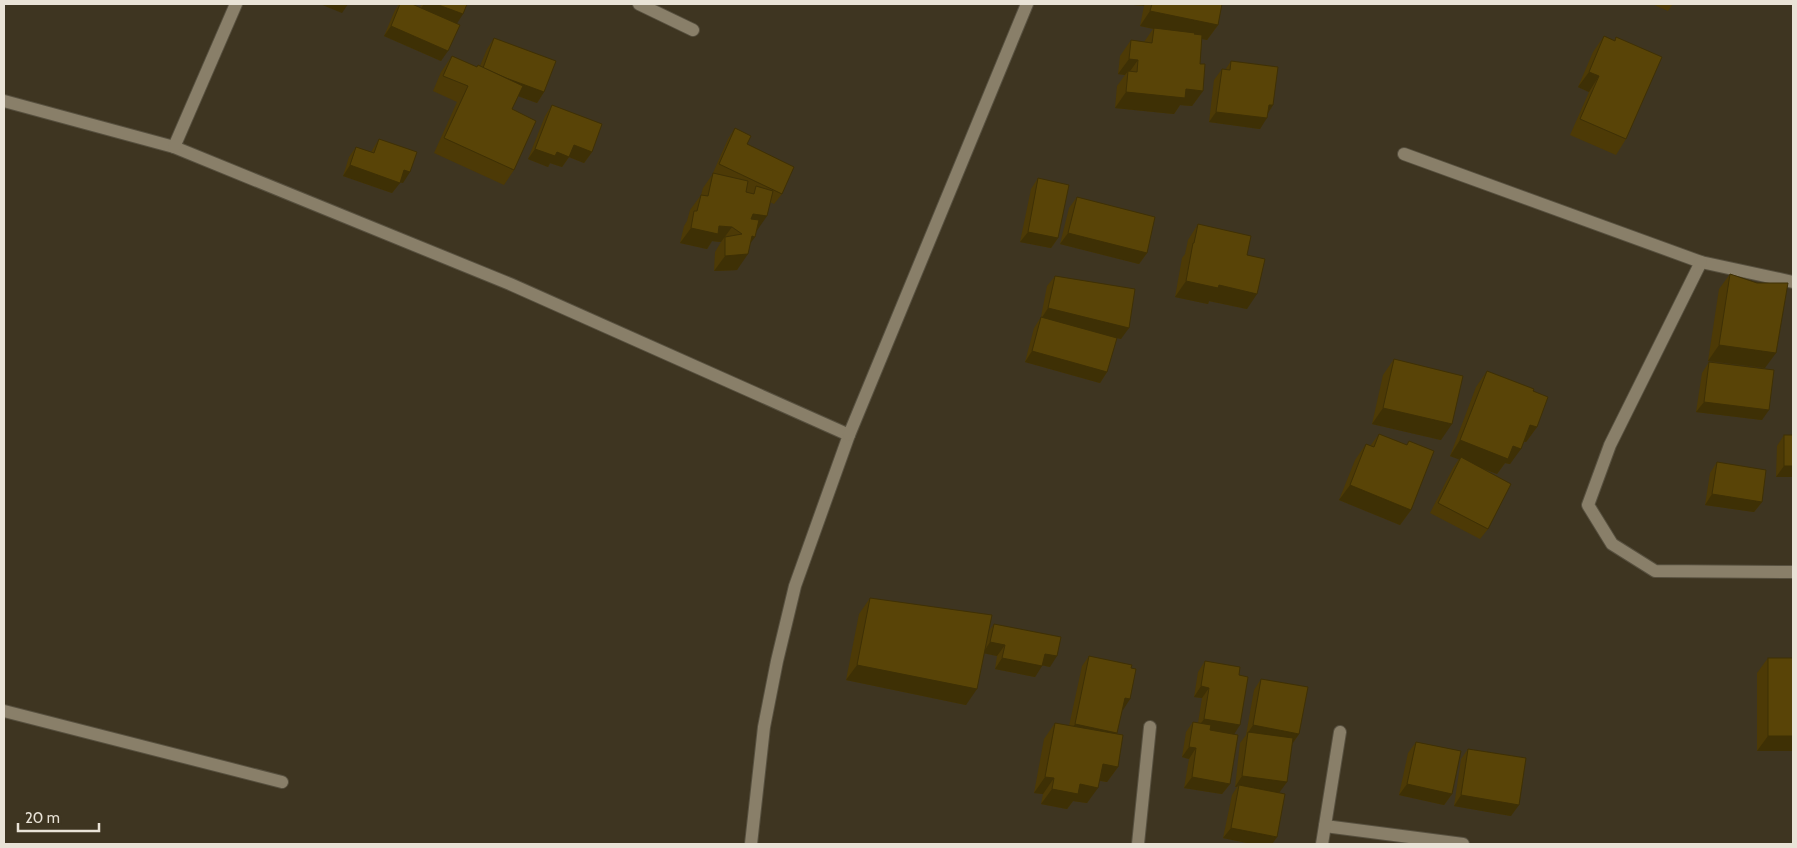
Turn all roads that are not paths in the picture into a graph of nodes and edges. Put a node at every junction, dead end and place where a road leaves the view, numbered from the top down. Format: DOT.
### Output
graph roads {
  1 [pos="236,4"];
  2 [pos="640,4"];
  3 [pos="1027,4"];
  4 [pos="694,30"];
  5 [pos="4,101"];
  6 [pos="174,147"];
  7 [pos="1404,154"];
  8 [pos="1701,262"];
  9 [pos="1793,282"];
  10 [pos="849,435"];
  11 [pos="1793,572"];
  12 [pos="4,711"];
  13 [pos="1150,727"];
  14 [pos="1340,732"];
  15 [pos="282,782"];
  16 [pos="1325,826"];
  17 [pos="751,844"];
  18 [pos="1138,844"];
  19 [pos="1322,844"];
  20 [pos="1464,844"];
  1 -- 6 [label="street"];
  2 -- 4 [label="street"];
  3 -- 10 [label="street"];
  5 -- 6 [label="street"];
  6 -- 10 [label="street"];
  7 -- 8 [label="street"];
  8 -- 9 [label="street"];
  8 -- 11 [label="street"];
  10 -- 17 [label="street"];
  12 -- 15 [label="street"];
  13 -- 18 [label="street"];
  14 -- 16 [label="street"];
  16 -- 19 [label="street"];
  16 -- 20 [label="street"];
}
